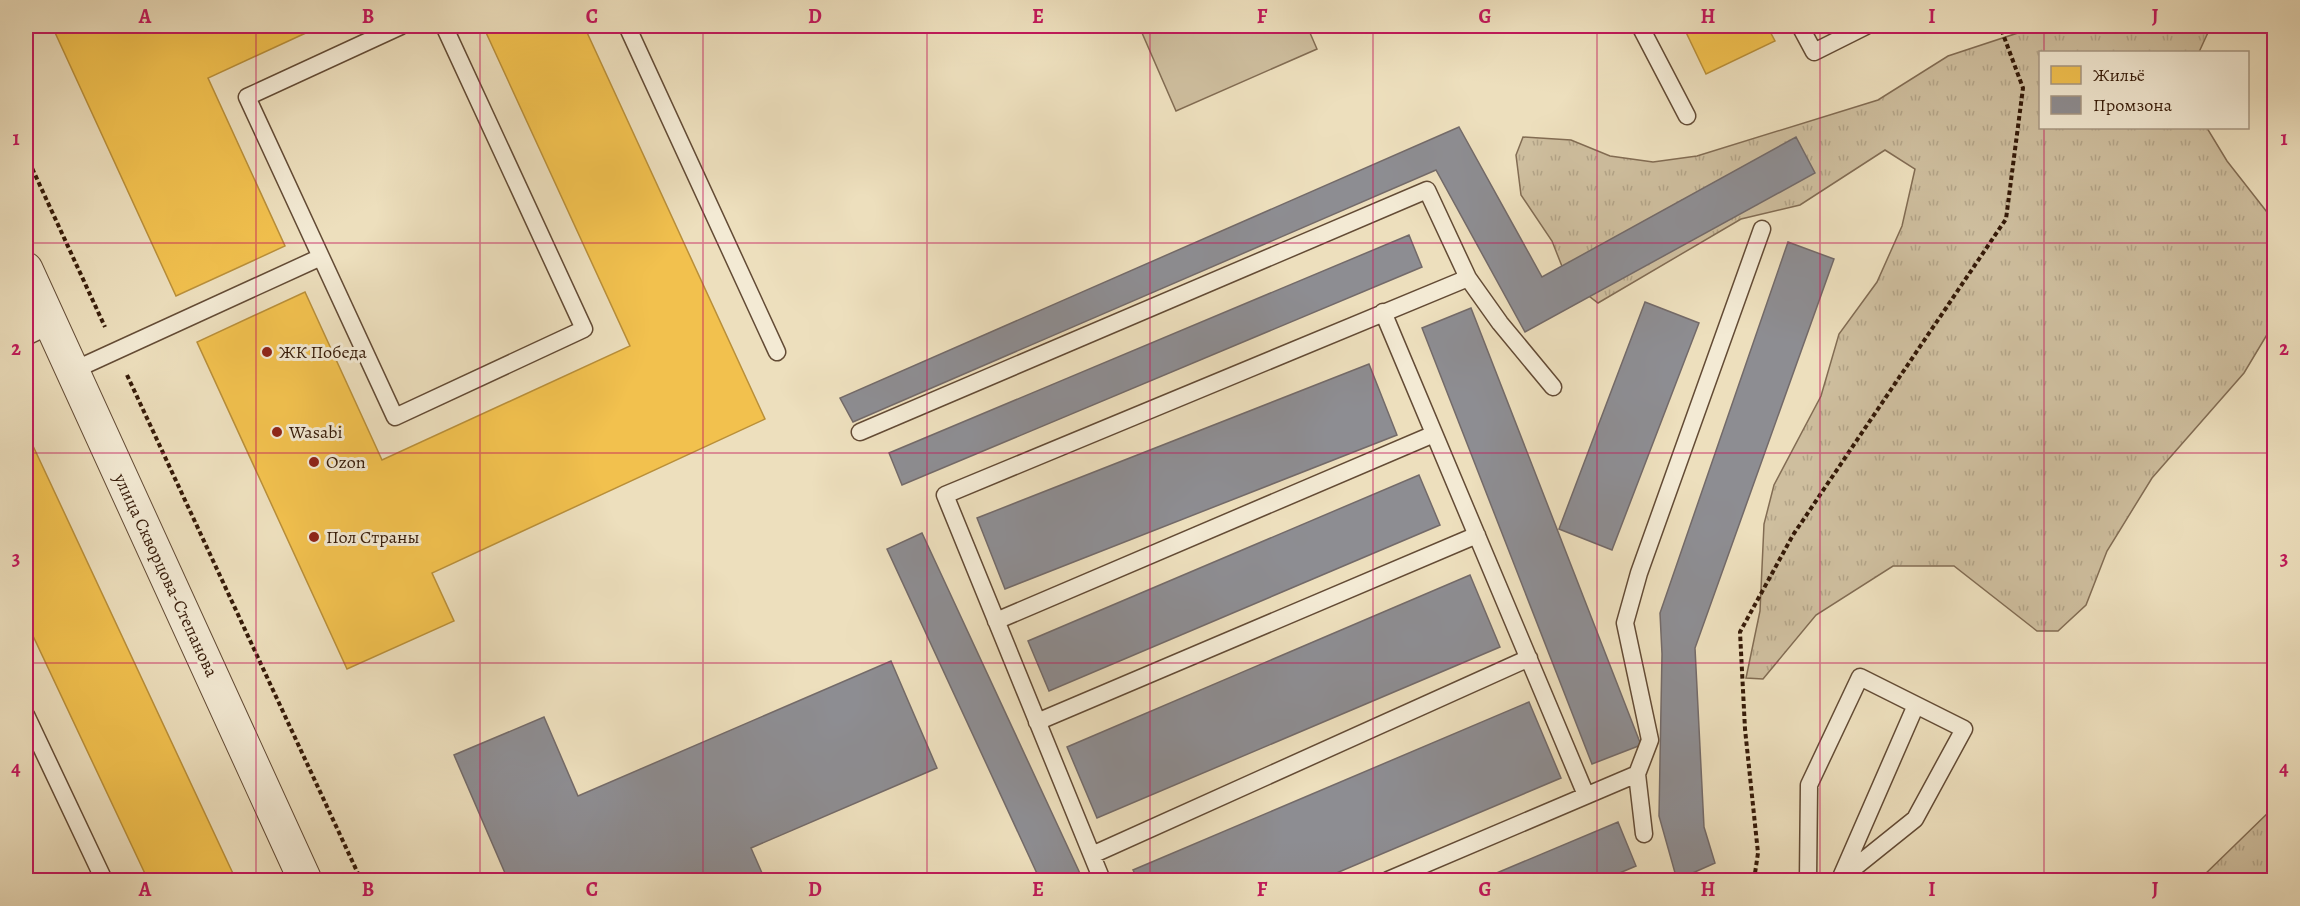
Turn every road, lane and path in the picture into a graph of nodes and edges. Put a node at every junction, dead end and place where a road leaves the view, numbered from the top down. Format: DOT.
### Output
graph roads {
  1 [pos="401,26"];
  2 [pos="444,26"];
  3 [pos="627,26"];
  4 [pos="1640,26"];
  5 [pos="1800,26"];
  6 [pos="1866,26"];
  7 [pos="2000,26"];
  8 [pos="1687,116"];
  9 [pos="26,155"];
  10 [pos="1762,229"];
  11 [pos="321,257"];
  12 [pos="26,269"];
  13 [pos="1468,278"];
  14 [pos="1383,312"];
  15 [pos="38,331"];
  16 [pos="116,351"];
  17 [pos="777,352"];
  18 [pos="72,371"];
  19 [pos="1553,387"];
  20 [pos="860,432"];
  21 [pos="1434,434"];
  22 [pos="1477,535"];
  23 [pos="996,621"];
  24 [pos="1528,658"];
  25 [pos="1916,705"];
  26 [pos="26,715"];
  27 [pos="1037,722"];
  28 [pos="1637,774"];
  29 [pos="1586,795"];
  30 [pos="1644,834"];
  31 [pos="1092,855"];
  32 [pos="104,880"];
  33 [pos="305,880"];
  34 [pos="361,880"];
  35 [pos="1102,880"];
  36 [pos="1388,880"];
  37 [pos="1754,880"];
  38 [pos="1808,880"];
  39 [pos="1839,880"];
  1 -- 11 [label="lane"];
  2 -- 11 [label="lane"];
  3 -- 17 [label="lane"];
  4 -- 8 [label="lane"];
  5 -- 6 [label="lane"];
  7 -- 37 [label="path"];
  9 -- 16 [label="path"];
  10 -- 28 [label="lane"];
  11 -- 16 [label="lane"];
  12 -- 15 [label="street, улица Скворцова-Степанова"];
  13 -- 14 [label="lane"];
  13 -- 19 [label="lane"];
  13 -- 20 [label="lane"];
  14 -- 21 [label="lane"];
  14 -- 23 [label="lane"];
  15 -- 18 [label="street, улица Скворцова-Степанова"];
  16 -- 18 [label="lane"];
  16 -- 34 [label="path"];
  18 -- 33 [label="street, улица Скворцова-Степанова"];
  21 -- 22 [label="lane"];
  21 -- 23 [label="lane"];
  22 -- 24 [label="lane"];
  22 -- 27 [label="lane"];
  23 -- 27 [label="lane"];
  24 -- 29 [label="lane"];
  24 -- 31 [label="lane"];
  25 -- 38 [label="lane"];
  25 -- 39 [label="lane"];
  25 -- 39 [label="lane"];
  26 -- 32 [label="lane"];
  27 -- 31 [label="lane"];
  28 -- 29 [label="lane"];
  28 -- 30 [label="lane"];
  29 -- 36 [label="lane"];
  31 -- 35 [label="lane"];
}
